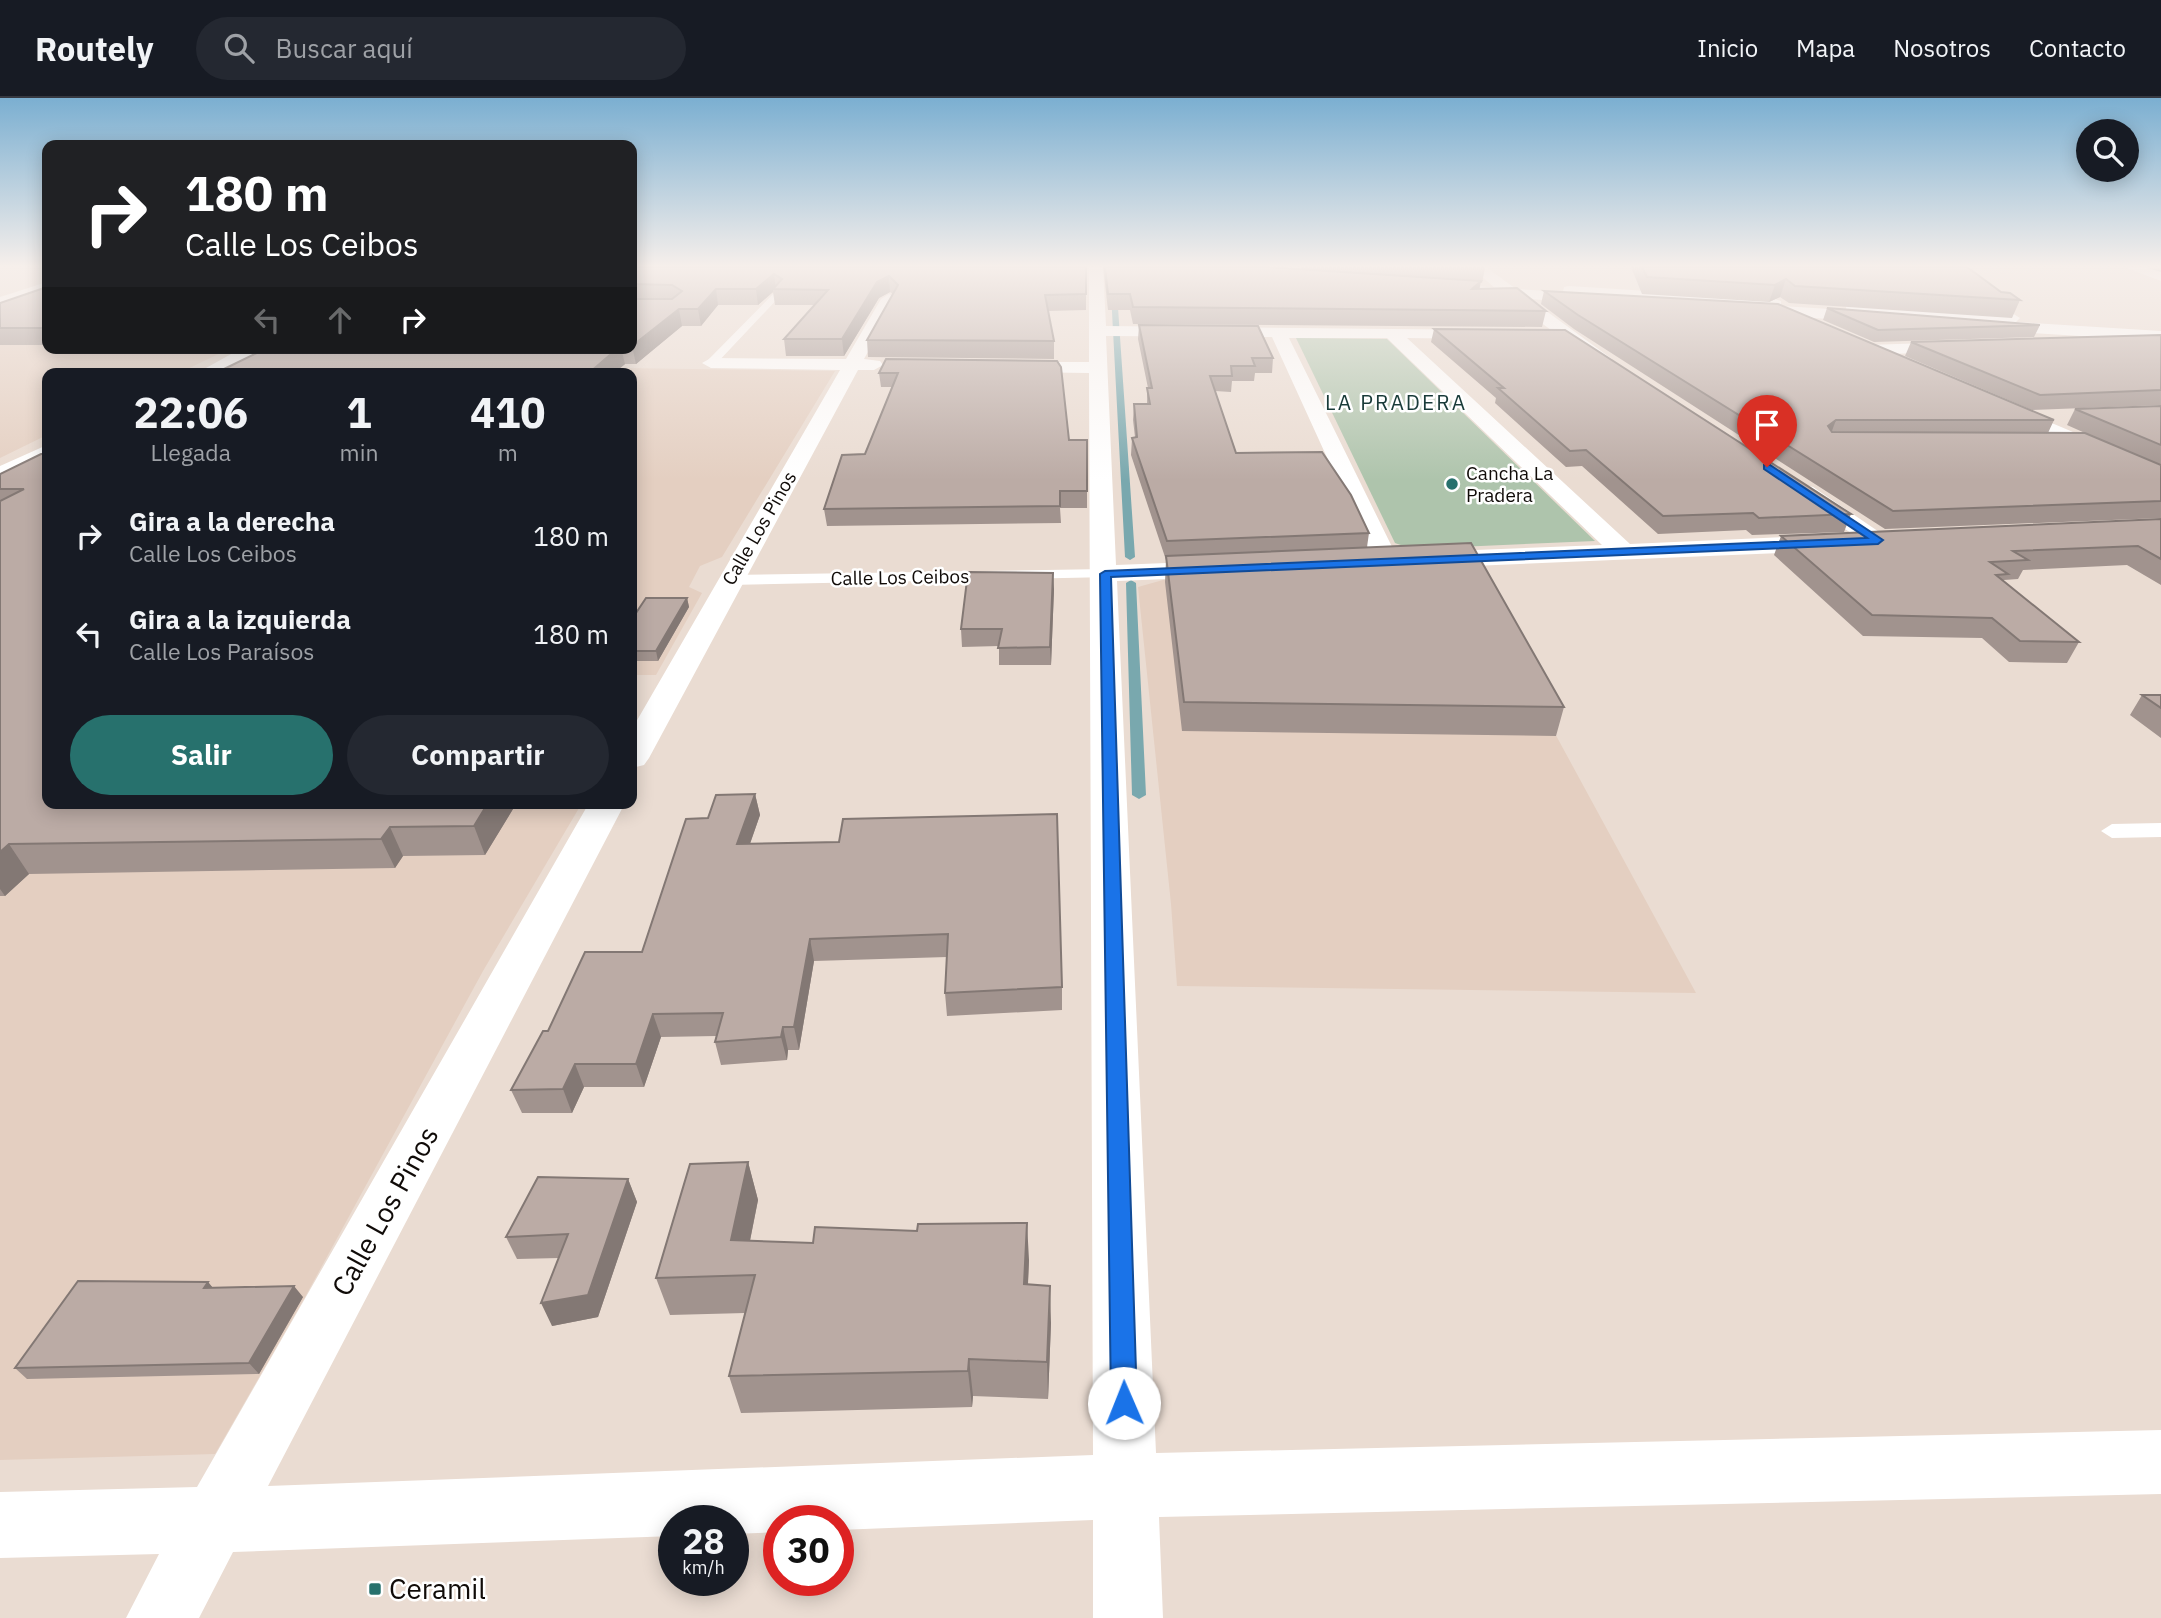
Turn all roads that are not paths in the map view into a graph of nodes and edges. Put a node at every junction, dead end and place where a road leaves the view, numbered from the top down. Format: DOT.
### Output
graph roads {
  1 [pos="735,338"];
  2 [pos="867,338"];
  3 [pos="1099,338"];
  4 [pos="1223,338"];
  5 [pos="1280,338"];
  6 [pos="1396,338"];
  7 [pos="1571,338"];
  8 [pos="2161,338"];
  9 [pos="2014,345"];
  10 [pos="1974,346"];
  11 [pos="1100,349"];
  12 [pos="244,354"];
  13 [pos="711,363"];
  14 [pos="851,365"];
  15 [pos="893,365"];
  16 [pos="990,366"];
  17 [pos="216,368"];
  18 [pos="1916,371"];
  19 [pos="1624,373"];
  20 [pos="1977,398"];
  21 [pos="2080,417"];
  22 [pos="2026,419"];
  23 [pos="2040,443"];
  24 [pos="2082,443"];
  25 [pos="42,454"];
  26 [pos="0,475"];
  27 [pos="2161,477"];
  28 [pos="1786,480"];
  29 [pos="1905,539"];
  30 [pos="1878,540"];
  31 [pos="1624,551"];
  32 [pos="1386,561"];
  33 [pos="1359,563"];
  34 [pos="1239,568"];
  35 [pos="1105,574"];
  36 [pos="729,580"];
  37 [pos="637,749"];
  38 [pos="604,809"];
  39 [pos="2161,830"];
  40 [pos="2112,831"];
  41 [pos="2161,1462"];
  42 [pos="1126,1486"];
  43 [pos="218,1519"];
  44 [pos="0,1525"];
  45 [pos="161,1618"];
  46 [pos="1128,1618"];
  1 -- 13 [label="lane"];
  2 -- 14 [label="street, Calle Los Pinos"];
  3 -- 11 [label="street"];
  4 -- 11 [label="street"];
  5 -- 32 [label="street"];
  6 -- 31 [label="street"];
  7 -- 19 [label="street"];
  8 -- 9 [label="street"];
  10 -- 18 [label="street"];
  11 -- 16 [label="street"];
  11 -- 35 [label="street"];
  12 -- 17 [label="street"];
  13 -- 14 [label="street"];
  14 -- 15 [label="street"];
  14 -- 36 [label="street, Calle Los Pinos"];
  20 -- 22 [label="street"];
  21 -- 22 [label="street"];
  22 -- 24 [label="street"];
  23 -- 24 [label="lane"];
  24 -- 27 [label="street"];
  25 -- 26 [label="street"];
  28 -- 30 [label="street"];
  29 -- 30 [label="street"];
  30 -- 31 [label="street"];
  31 -- 32 [label="street"];
  32 -- 33 [label="street"];
  34 -- 35 [label="street, Calle Los Ceibos"];
  35 -- 36 [label="lane, Calle Los Ceibos"];
  35 -- 42 [label="street"];
  36 -- 37 [label="street, Calle Los Pinos"];
  38 -- 43 [label="street, Calle Los Pinos"];
  39 -- 40 [label="lane"];
  41 -- 42 [label="street"];
  42 -- 43 [label="street"];
  42 -- 46 [label="street"];
  43 -- 44 [label="street"];
  43 -- 45 [label="street, Calle Los Pinos"];
}
